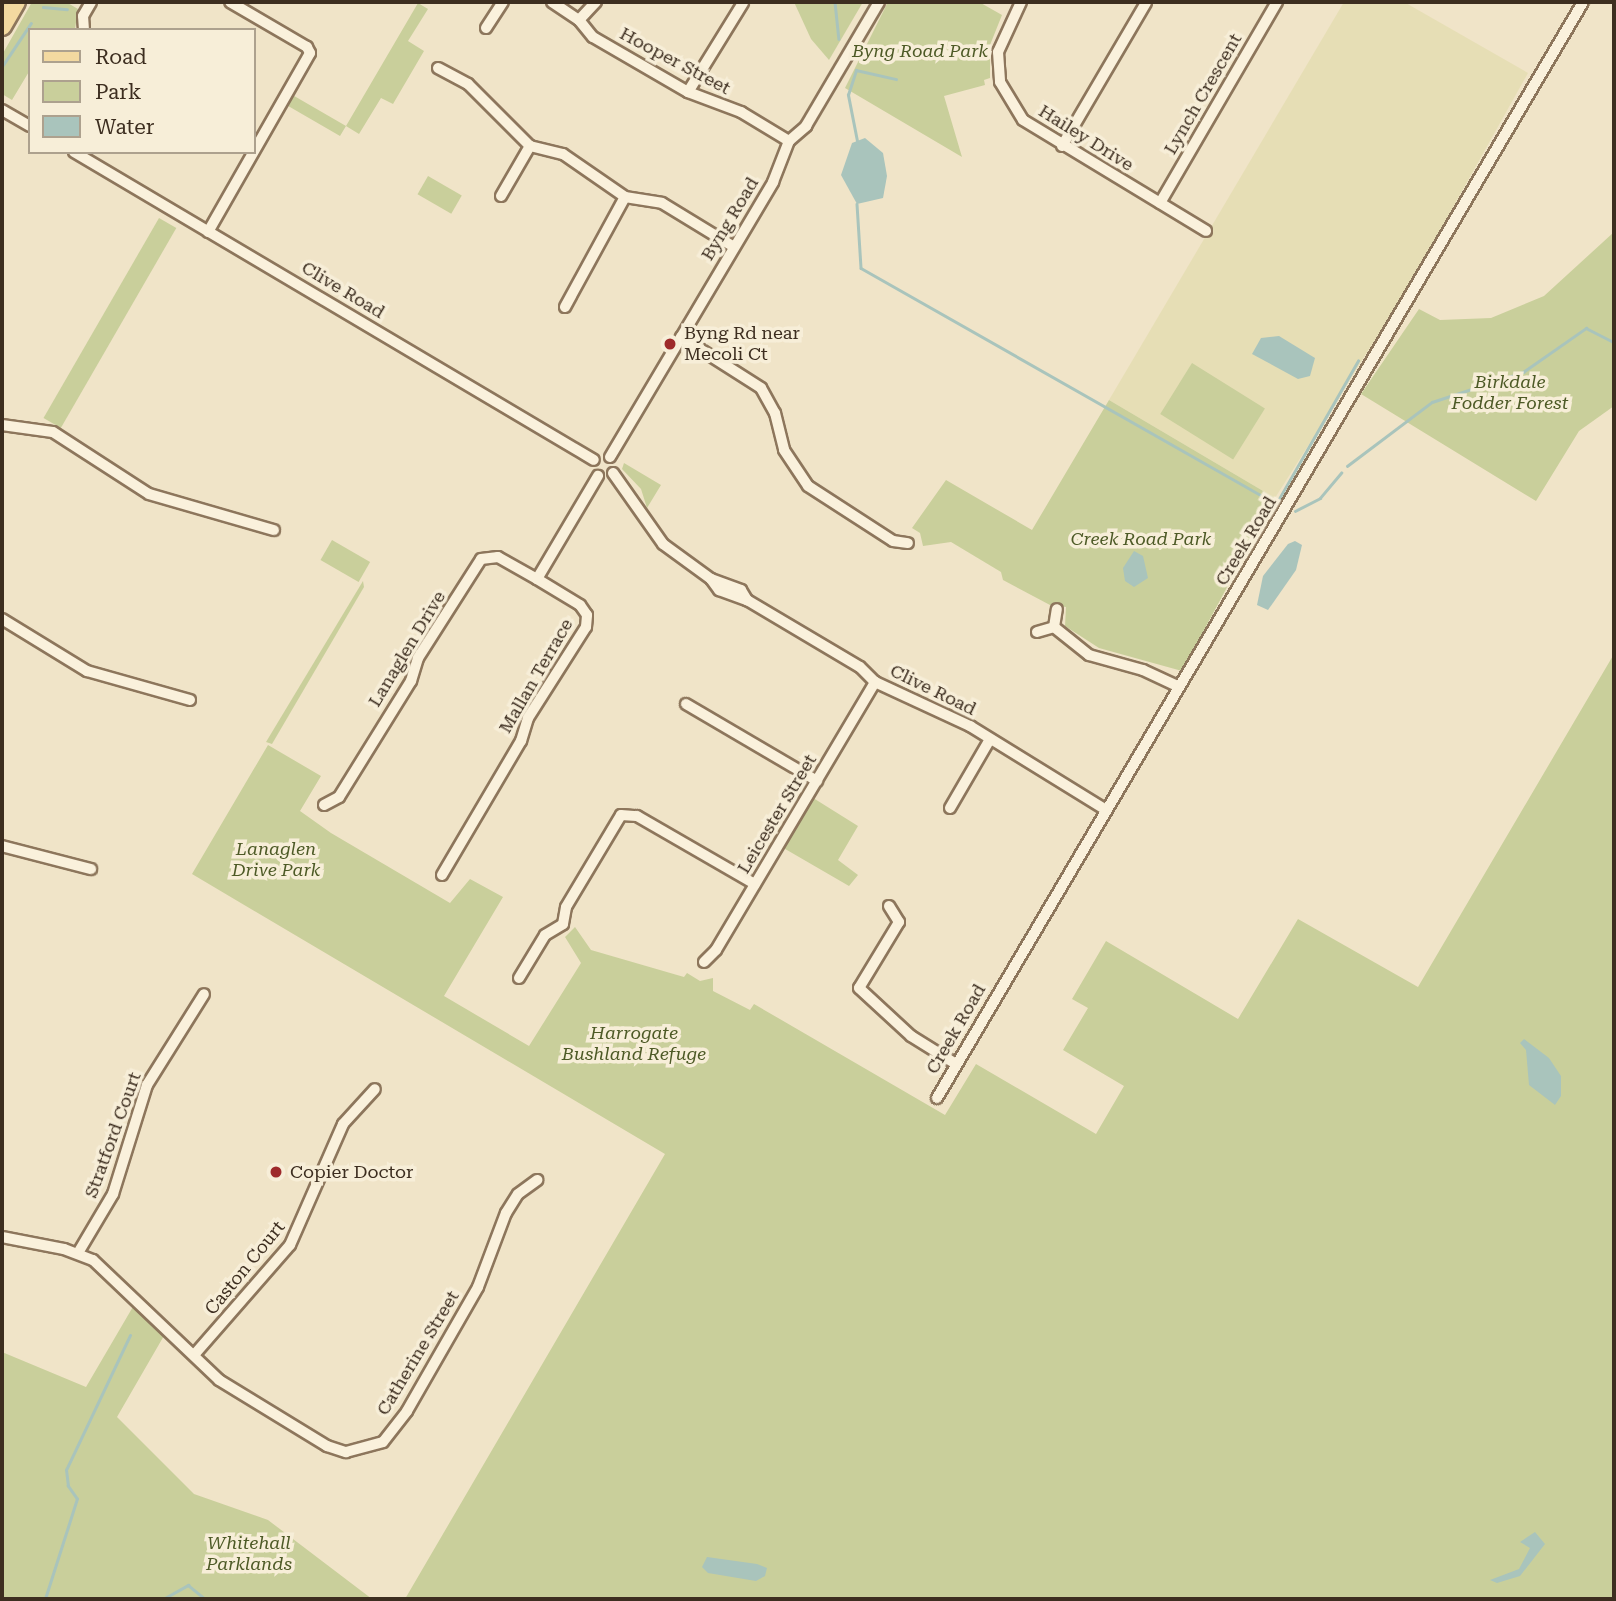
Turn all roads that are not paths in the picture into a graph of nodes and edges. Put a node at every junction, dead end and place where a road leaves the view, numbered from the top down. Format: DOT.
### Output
graph roads {
  1 [pos="16,2"];
  2 [pos="92,2"];
  3 [pos="230,2"];
  4 [pos="503,2"];
  5 [pos="552,2"];
  6 [pos="596,2"];
  7 [pos="743,2"];
  8 [pos="879,2"];
  9 [pos="1021,2"];
  10 [pos="1277,2"];
  11 [pos="1583,2"];
  12 [pos="1146,3"];
  13 [pos="579,20"];
  14 [pos="2,26"];
  15 [pos="84,28"];
  16 [pos="486,29"];
  17 [pos="438,68"];
  18 [pos="688,92"];
  19 [pos="2,110"];
  20 [pos="28,125"];
  21 [pos="257,134"];
  22 [pos="789,141"];
  23 [pos="530,146"];
  24 [pos="1062,146"];
  25 [pos="77,154"];
  26 [pos="247,154"];
  27 [pos="501,196"];
  28 [pos="625,197"];
  29 [pos="1160,203"];
  30 [pos="1206,230"];
  31 [pos="208,232"];
  32 [pos="734,247"];
  33 [pos="565,307"];
  34 [pos="681,337"];
  35 [pos="2,425"];
  36 [pos="610,457"];
  37 [pos="594,460"];
  38 [pos="613,473"];
  39 [pos="598,477"];
  40 [pos="274,530"];
  41 [pos="908,543"];
  42 [pos="537,579"];
  43 [pos="1057,609"];
  44 [pos="2,619"];
  45 [pos="1054,627"];
  46 [pos="1037,632"];
  47 [pos="875,682"];
  48 [pos="1179,687"];
  49 [pos="190,701"];
  50 [pos="686,704"];
  51 [pos="989,741"];
  52 [pos="817,781"];
  53 [pos="324,805"];
  54 [pos="950,808"];
  55 [pos="1106,810"];
  56 [pos="2,846"];
  57 [pos="91,869"];
  58 [pos="442,875"];
  59 [pos="755,884"];
  60 [pos="890,906"];
  61 [pos="704,962"];
  62 [pos="519,978"];
  63 [pos="204,994"];
  64 [pos="956,1064"];
  65 [pos="375,1088"];
  66 [pos="937,1098"];
  67 [pos="537,1180"];
  68 [pos="2,1237"];
  69 [pos="78,1253"];
  70 [pos="194,1355"];
  1 -- 14 [label="main road"];
  2 -- 15 [label="street"];
  3 -- 21 [label="street"];
  4 -- 16 [label="street"];
  5 -- 13 [label="street, Hooper Street"];
  6 -- 13 [label="street"];
  7 -- 18 [label="street"];
  8 -- 22 [label="street, Byng Road"];
  9 -- 24 [label="street, Hailey Drive"];
  10 -- 29 [label="street, Lynch Crescent"];
  11 -- 48 [label="street, Creek Road"];
  12 -- 24 [label="street"];
  13 -- 18 [label="street, Hooper Street"];
  17 -- 23 [label="street"];
  18 -- 22 [label="street, Hooper Street"];
  19 -- 20 [label="street"];
  22 -- 32 [label="street, Byng Road"];
  23 -- 27 [label="street"];
  23 -- 28 [label="street"];
  24 -- 29 [label="street, Hailey Drive"];
  25 -- 31 [label="street, Clive Road"];
  26 -- 31 [label="street"];
  28 -- 32 [label="street"];
  28 -- 33 [label="street"];
  29 -- 30 [label="street, Hailey Drive"];
  31 -- 37 [label="street, Clive Road"];
  32 -- 34 [label="street, Byng Road"];
  34 -- 36 [label="street, Byng Road"];
  34 -- 41 [label="street"];
  35 -- 40 [label="street"];
  36 -- 37 [label="street"];
  36 -- 38 [label="street"];
  37 -- 39 [label="street"];
  38 -- 39 [label="street"];
  38 -- 47 [label="street, Clive Road"];
  39 -- 42 [label="street"];
  42 -- 53 [label="street, Lanaglen Drive"];
  42 -- 58 [label="street, Mallan Terrace"];
  43 -- 45 [label="street"];
  44 -- 49 [label="street"];
  45 -- 46 [label="street"];
  45 -- 48 [label="street"];
  47 -- 51 [label="street, Clive Road"];
  47 -- 52 [label="street, Leicester Street"];
  48 -- 55 [label="street, Creek Road"];
  50 -- 52 [label="street"];
  51 -- 54 [label="street"];
  51 -- 55 [label="street, Clive Road"];
  52 -- 59 [label="street, Leicester Street"];
  55 -- 64 [label="street, Creek Road"];
  56 -- 57 [label="street"];
  59 -- 61 [label="street, Leicester Street"];
  59 -- 62 [label="street"];
  60 -- 64 [label="street"];
  63 -- 69 [label="street, Stratford Court"];
  64 -- 66 [label="street, Creek Road"];
  65 -- 70 [label="street, Caston Court"];
  67 -- 70 [label="street, Catherine Street"];
  68 -- 69 [label="street, Catherine Street"];
  69 -- 70 [label="street, Catherine Street"];
}
